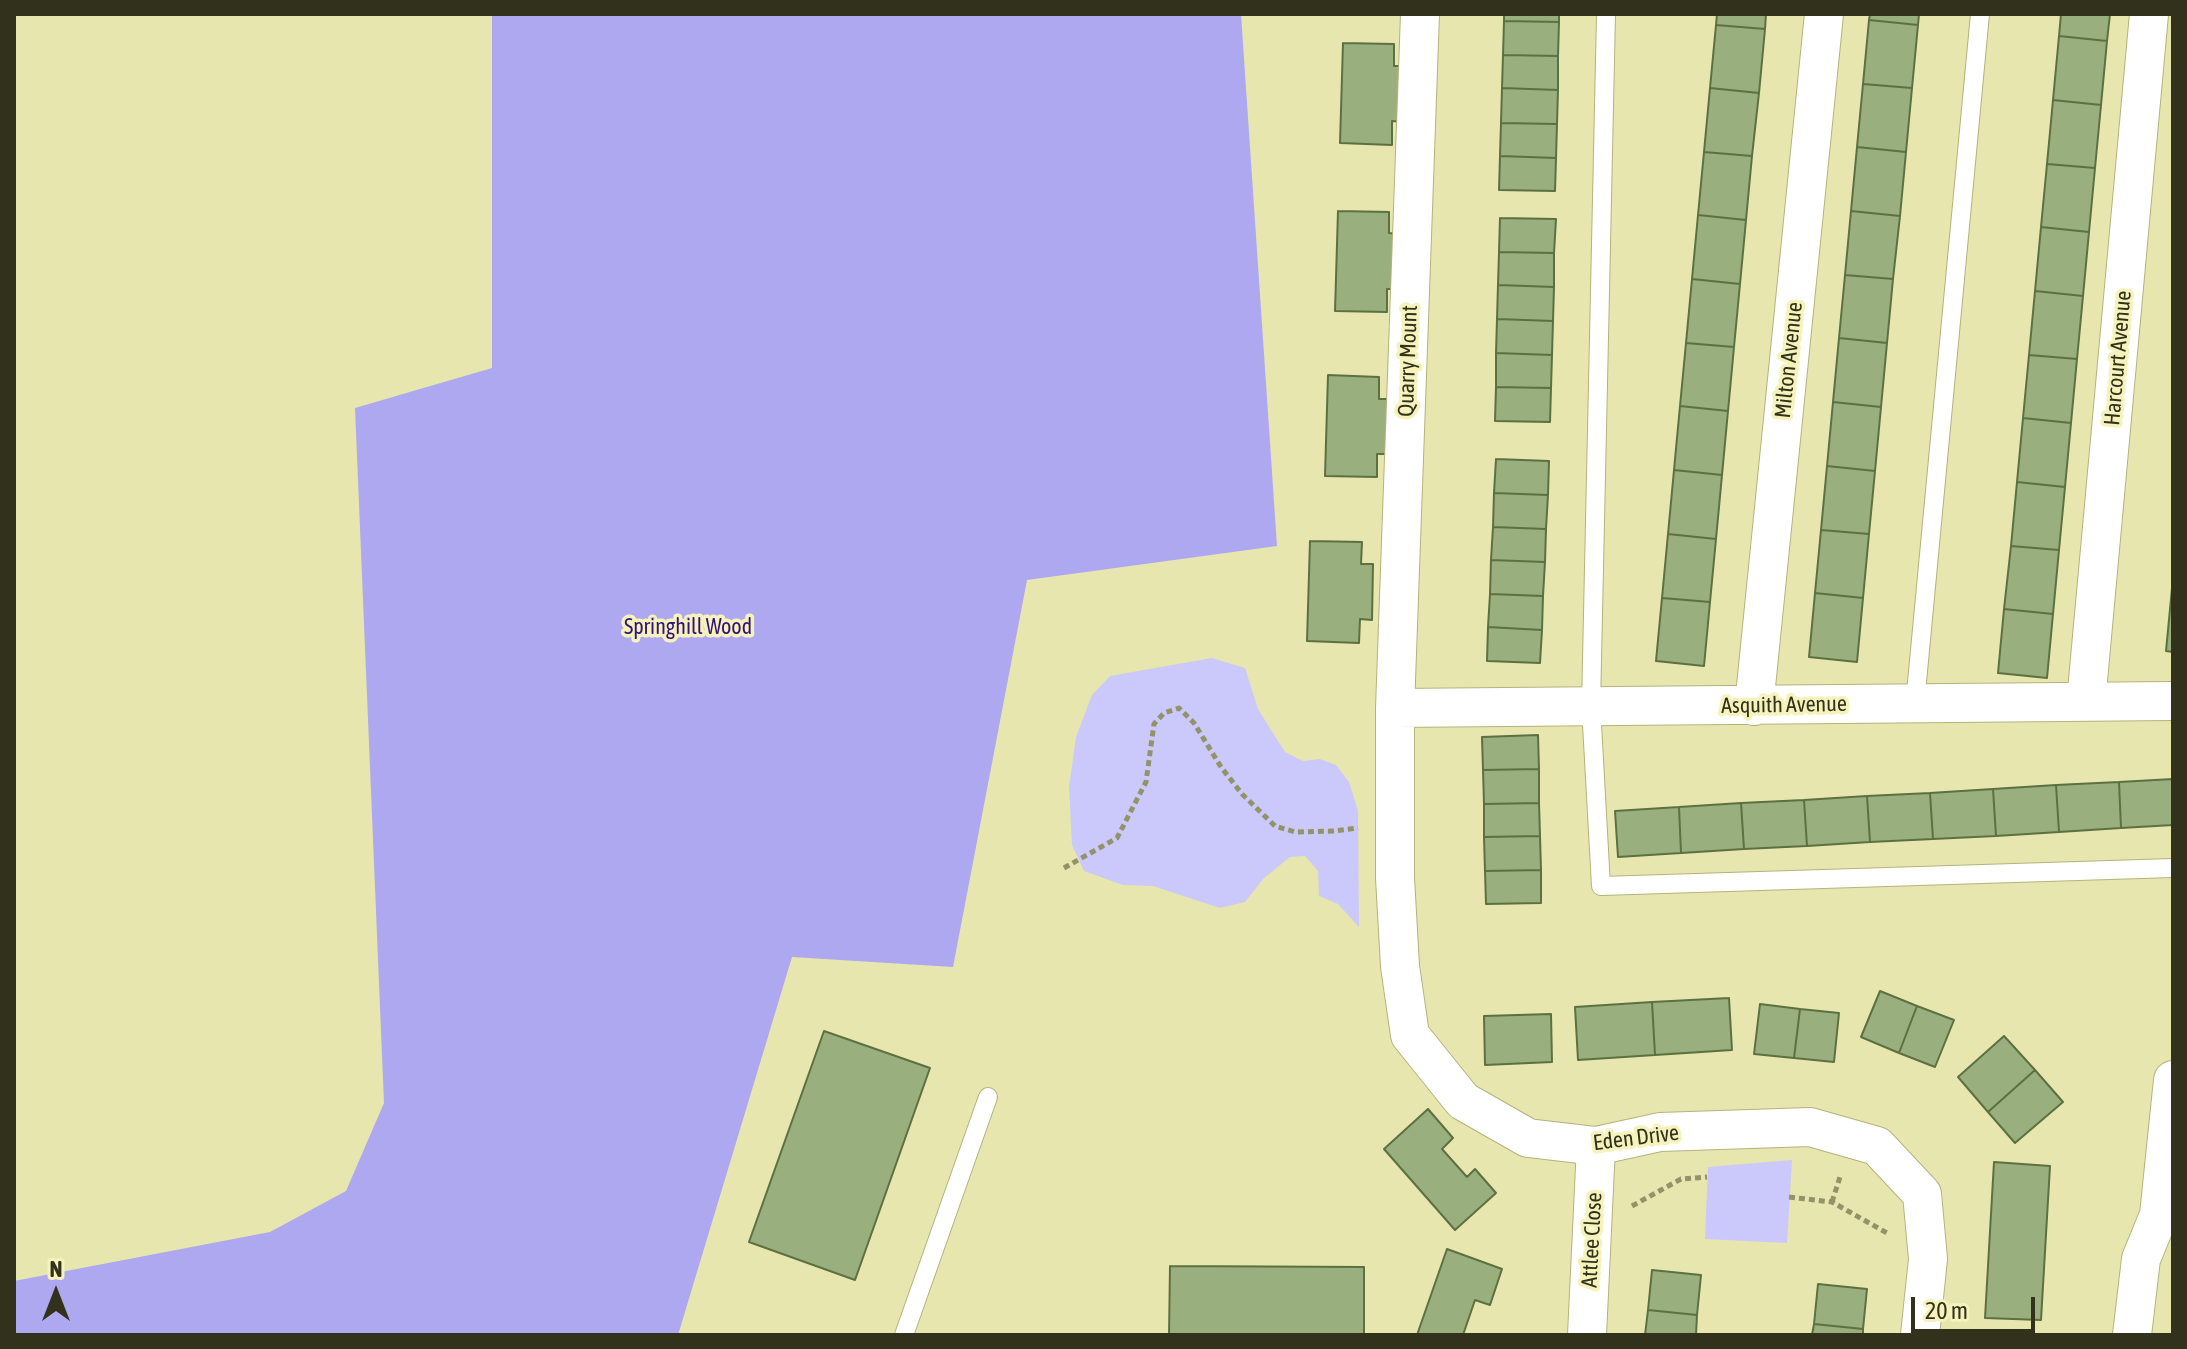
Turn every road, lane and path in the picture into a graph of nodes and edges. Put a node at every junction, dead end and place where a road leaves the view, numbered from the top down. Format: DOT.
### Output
graph roads {
  1 [pos="1420,14"];
  2 [pos="1606,14"];
  3 [pos="1824,14"];
  4 [pos="1980,14"];
  5 [pos="2149,14"];
  6 [pos="2173,701"];
  7 [pos="2086,702"];
  8 [pos="1915,703"];
  9 [pos="1591,706"];
  10 [pos="1754,706"];
  11 [pos="1395,708"];
  12 [pos="1395,822"];
  13 [pos="1064,868"];
  14 [pos="2173,868"];
  15 [pos="2173,1080"];
  16 [pos="988,1097"];
  17 [pos="1596,1146"];
  18 [pos="1707,1177"];
  19 [pos="1789,1197"];
  20 [pos="1592,1228"];
  21 [pos="1928,1259"];
  22 [pos="904,1335"];
  23 [pos="1587,1335"];
  24 [pos="1920,1335"];
  25 [pos="2132,1335"];
  1 -- 11 [label="street, Quarry Mount"];
  2 -- 9 [label="lane"];
  3 -- 10 [label="street, Milton Avenue"];
  4 -- 8 [label="lane"];
  5 -- 7 [label="street, Harcourt Avenue"];
  6 -- 7 [label="street, Asquith Avenue"];
  7 -- 8 [label="street, Asquith Avenue"];
  8 -- 10 [label="street, Asquith Avenue"];
  9 -- 10 [label="street, Asquith Avenue"];
  9 -- 11 [label="street, Asquith Avenue"];
  9 -- 14 [label="lane"];
  11 -- 12 [label="street, Eden Drive"];
  12 -- 13 [label="path"];
  12 -- 17 [label="street, Eden Drive"];
  15 -- 25 [label="street"];
  16 -- 22 [label="lane"];
  17 -- 20 [label="street, Attlee Close"];
  17 -- 21 [label="street, Eden Drive"];
  18 -- 20 [label="path"];
  19 -- 21 [label="path"];
  20 -- 23 [label="street, Attlee Close"];
  21 -- 24 [label="street, Eden Drive"];
}
